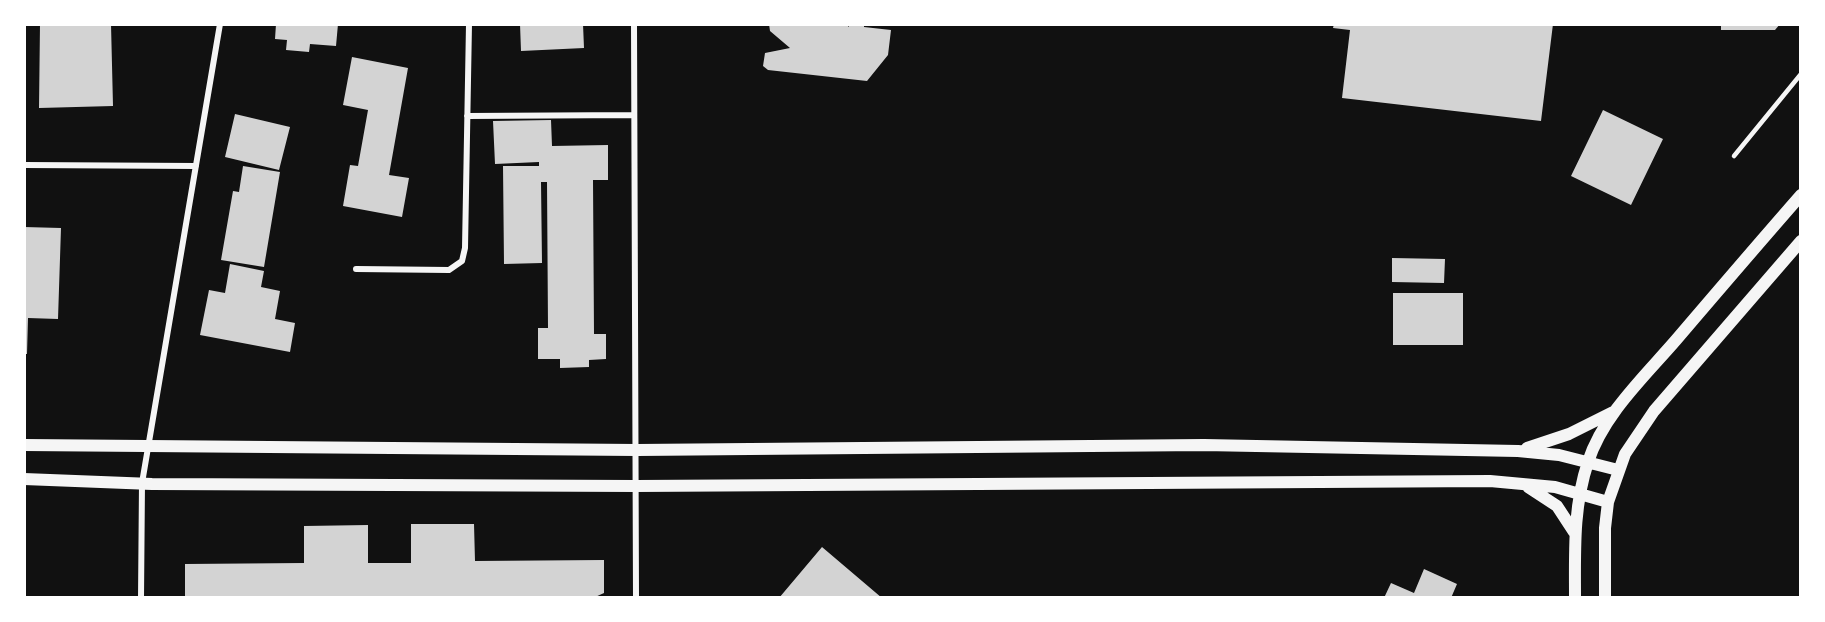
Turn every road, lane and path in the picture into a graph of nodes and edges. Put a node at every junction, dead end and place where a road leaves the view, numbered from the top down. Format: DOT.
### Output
graph roads {
  1 [pos="220,24"];
  2 [pos="469,24"];
  3 [pos="634,24"];
  4 [pos="1801,74"];
  5 [pos="634,115"];
  6 [pos="467,116"];
  7 [pos="1734,156"];
  8 [pos="24,165"];
  9 [pos="196,166"];
  10 [pos="1801,195"];
  11 [pos="1801,241"];
  12 [pos="356,269"];
  13 [pos="1617,410"];
  14 [pos="24,445"];
  15 [pos="149,446"];
  16 [pos="637,450"];
  17 [pos="1518,451"];
  18 [pos="1588,461"];
  19 [pos="1618,470"];
  20 [pos="24,479"];
  21 [pos="1515,482"];
  22 [pos="142,483"];
  23 [pos="636,486"];
  24 [pos="1579,493"];
  25 [pos="1608,502"];
  26 [pos="1574,533"];
  27 [pos="141,598"];
  28 [pos="636,598"];
  29 [pos="1575,598"];
  30 [pos="1605,598"];
  1 -- 9 [label="street"];
  2 -- 6 [label="street"];
  3 -- 5 [label="street"];
  4 -- 7 [label="lane"];
  5 -- 6 [label="street"];
  5 -- 16 [label="street"];
  6 -- 12 [label="street"];
  8 -- 9 [label="street"];
  9 -- 15 [label="street"];
  10 -- 13 [label="main road"];
  11 -- 19 [label="main road"];
  13 -- 17 [label="main road"];
  13 -- 18 [label="main road"];
  14 -- 15 [label="main road"];
  15 -- 16 [label="main road"];
  15 -- 22 [label="street"];
  16 -- 17 [label="main road"];
  16 -- 23 [label="street"];
  17 -- 18 [label="main road"];
  18 -- 19 [label="main road"];
  18 -- 24 [label="main road"];
  19 -- 25 [label="main road"];
  20 -- 22 [label="main road"];
  21 -- 23 [label="main road"];
  21 -- 24 [label="main road"];
  21 -- 26 [label="main road"];
  22 -- 23 [label="main road"];
  22 -- 27 [label="street"];
  23 -- 28 [label="street"];
  24 -- 25 [label="main road"];
  24 -- 26 [label="main road"];
  25 -- 30 [label="main road"];
  26 -- 29 [label="main road"];
}
